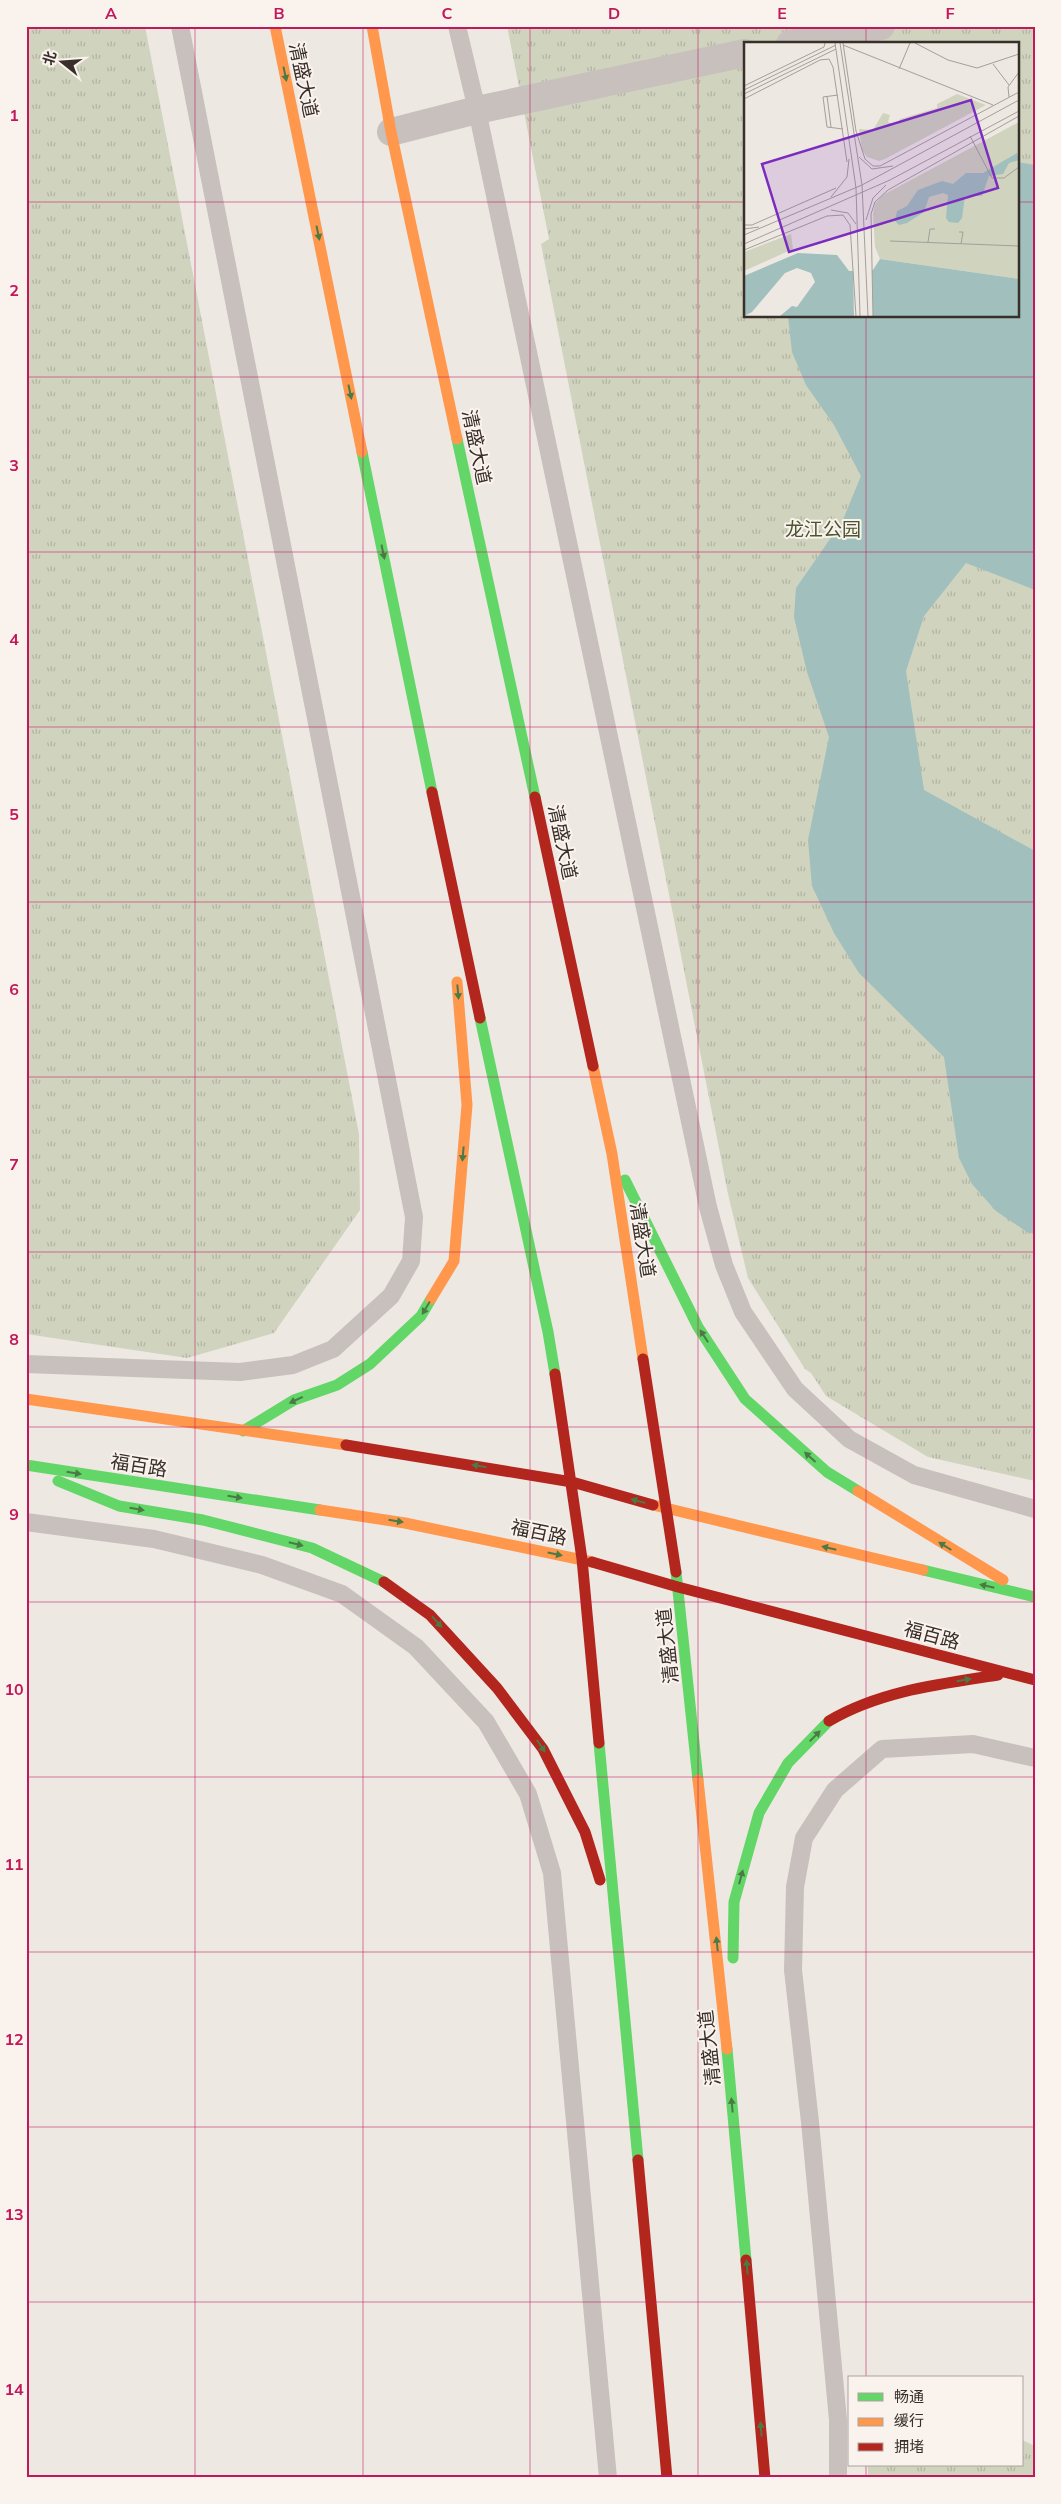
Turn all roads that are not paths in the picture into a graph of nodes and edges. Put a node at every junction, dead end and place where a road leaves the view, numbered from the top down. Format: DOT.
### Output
graph roads {
  1 [pos="180,26"];
  2 [pos="275,26"];
  3 [pos="372,26"];
  4 [pos="457,26"];
  5 [pos="881,26"];
  6 [pos="803,41"];
  7 [pos="744,53"];
  8 [pos="477,110"];
  9 [pos="391,132"];
  10 [pos="449,873"];
  11 [pos="612,1154"];
  12 [pos="26,1364"];
  13 [pos="26,1399"];
  14 [pos="243,1431"];
  15 [pos="26,1466"];
  16 [pos="572,1482"];
  17 [pos="666,1509"];
  18 [pos="1035,1509"];
  19 [pos="26,1522"];
  20 [pos="582,1559"];
  21 [pos="678,1587"];
  22 [pos="1035,1592"];
  23 [pos="1035,1597"];
  24 [pos="1010,1673"];
  25 [pos="1035,1680"];
  26 [pos="1035,1758"];
  27 [pos="616,1936"];
  28 [pos="730,2082"];
  29 [pos="608,2478"];
  30 [pos="667,2478"];
  31 [pos="765,2478"];
  32 [pos="838,2478"];
  1 -- 12 [label="lane"];
  2 -- 10 [label="main road, 清盛大道, one-way"];
  3 -- 9 [label="main road, 清盛大道"];
  4 -- 8 [label="lane"];
  5 -- 6 [label="street"];
  7 -- 8 [label="street"];
  8 -- 9 [label="street"];
  8 -- 18 [label="lane"];
  9 -- 11 [label="main road, 清盛大道"];
  10 -- 14 [label="main road, one-way"];
  10 -- 16 [label="main road, 清盛大道"];
  11 -- 17 [label="main road, 清盛大道"];
  22 -- 11 [label="main road, one-way"];
  13 -- 14 [label="main road"];
  16 -- 14 [label="main road, one-way"];
  15 -- 20 [label="main road, 福百路, one-way"];
  15 -- 27 [label="main road, one-way"];
  17 -- 16 [label="main road, one-way"];
  16 -- 20 [label="main road, 清盛大道"];
  17 -- 21 [label="main road, 清盛大道"];
  23 -- 17 [label="main road, one-way"];
  19 -- 29 [label="lane"];
  20 -- 21 [label="main road, 福百路"];
  20 -- 27 [label="main road, 清盛大道"];
  21 -- 24 [label="main road, 福百路"];
  28 -- 21 [label="main road, 清盛大道, one-way"];
  24 -- 25 [label="main road, 福百路"];
  28 -- 24 [label="main road, one-way"];
  26 -- 32 [label="lane"];
  27 -- 30 [label="main road, 清盛大道"];
  31 -- 28 [label="main road, 清盛大道, one-way"];
}
